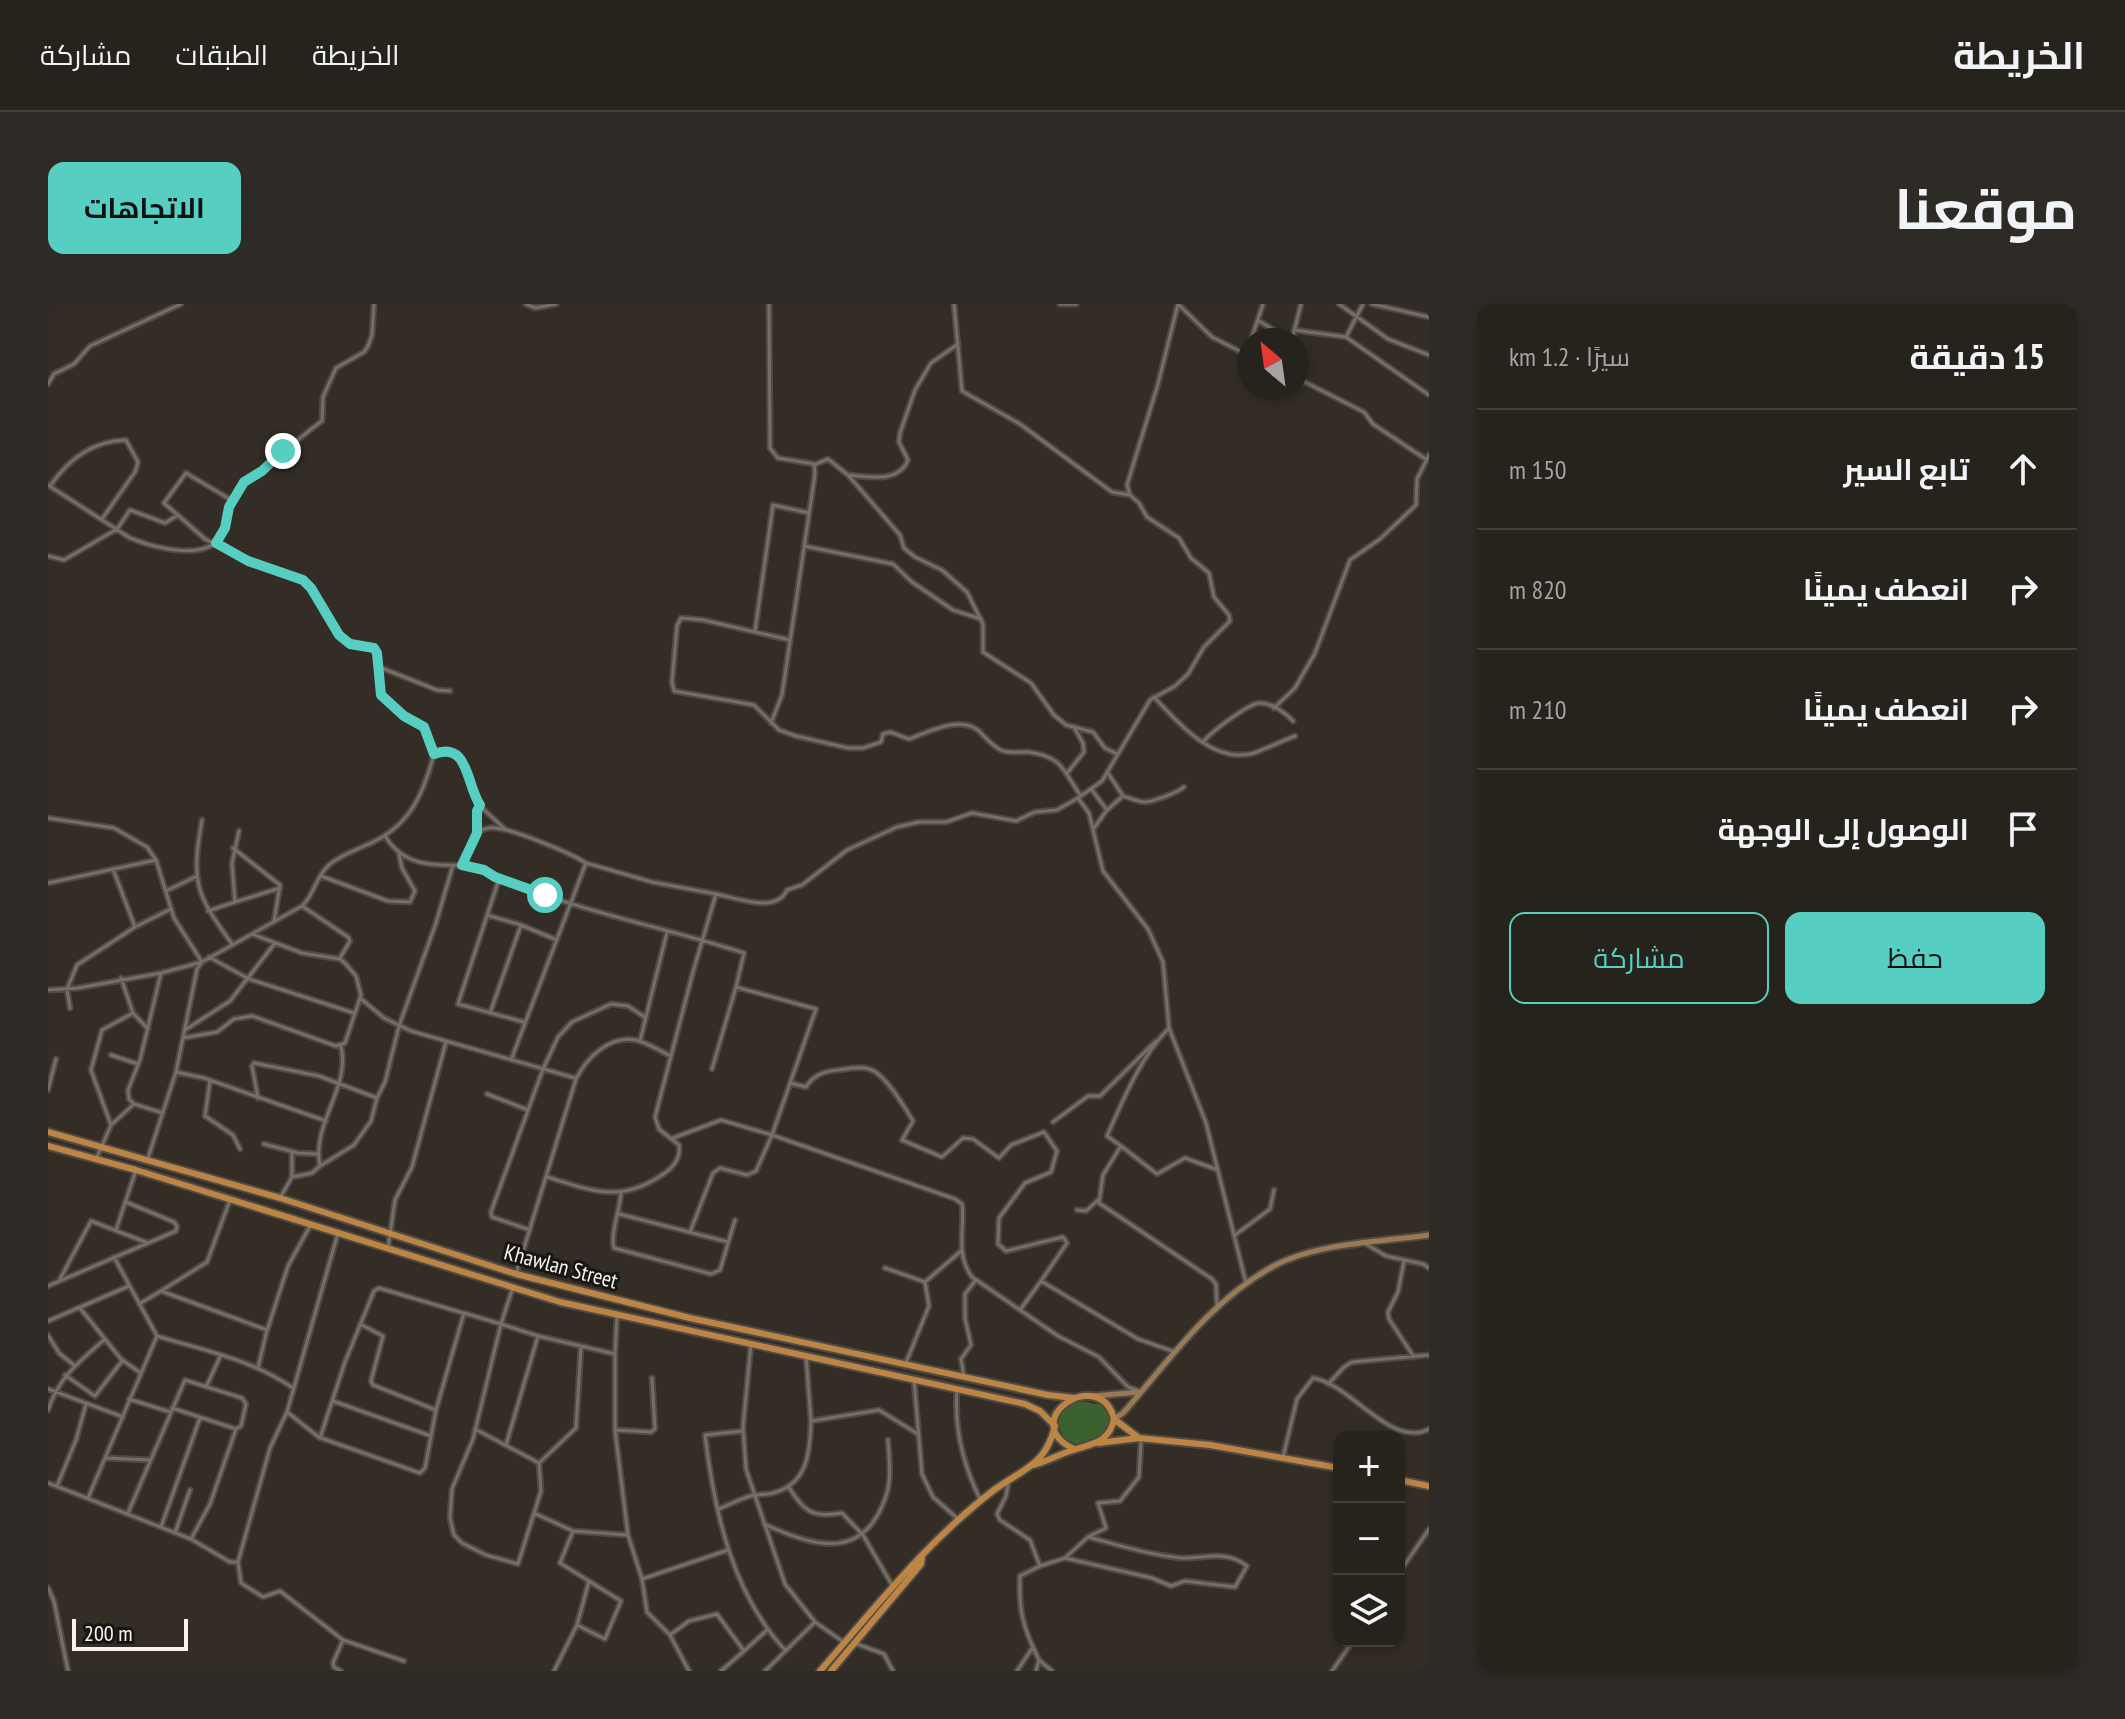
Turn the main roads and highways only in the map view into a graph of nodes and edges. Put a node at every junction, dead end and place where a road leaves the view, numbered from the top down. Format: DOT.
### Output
graph roads {
  1 [pos="48,1132"];
  2 [pos="48,1146"];
  3 [pos="690,1318"];
  4 [pos="685,1329"];
  5 [pos="1074,1398"];
  6 [pos="1114,1419"];
  7 [pos="1055,1426"];
  8 [pos="1140,1438"];
  9 [pos="1098,1443"];
  10 [pos="1074,1449"];
  11 [pos="1031,1466"];
  12 [pos="1333,1467"];
  13 [pos="1405,1481"];
  14 [pos="1429,1486"];
  15 [pos="922,1557"];
  16 [pos="820,1671"];
  17 [pos="831,1671"];
  1 -- 3 [label="main road, Khawlan Street"];
  2 -- 4 [label="main road, Khawlan Street"];
  3 -- 4 [label="main road"];
  3 -- 5 [label="main road, Khawlan Street"];
  4 -- 7 [label="main road, Khawlan Street"];
  5 -- 6 [label="main road"];
  5 -- 7 [label="main road"];
  6 -- 8 [label="main road"];
  6 -- 9 [label="main road"];
  7 -- 10 [label="main road"];
  7 -- 11 [label="main road"];
  8 -- 9 [label="main road"];
  8 -- 12 [label="main road"];
  9 -- 10 [label="main road"];
  10 -- 11 [label="main road"];
  11 -- 15 [label="main road"];
  13 -- 14 [label="main road"];
  15 -- 16 [label="main road"];
  15 -- 17 [label="main road"];
}
